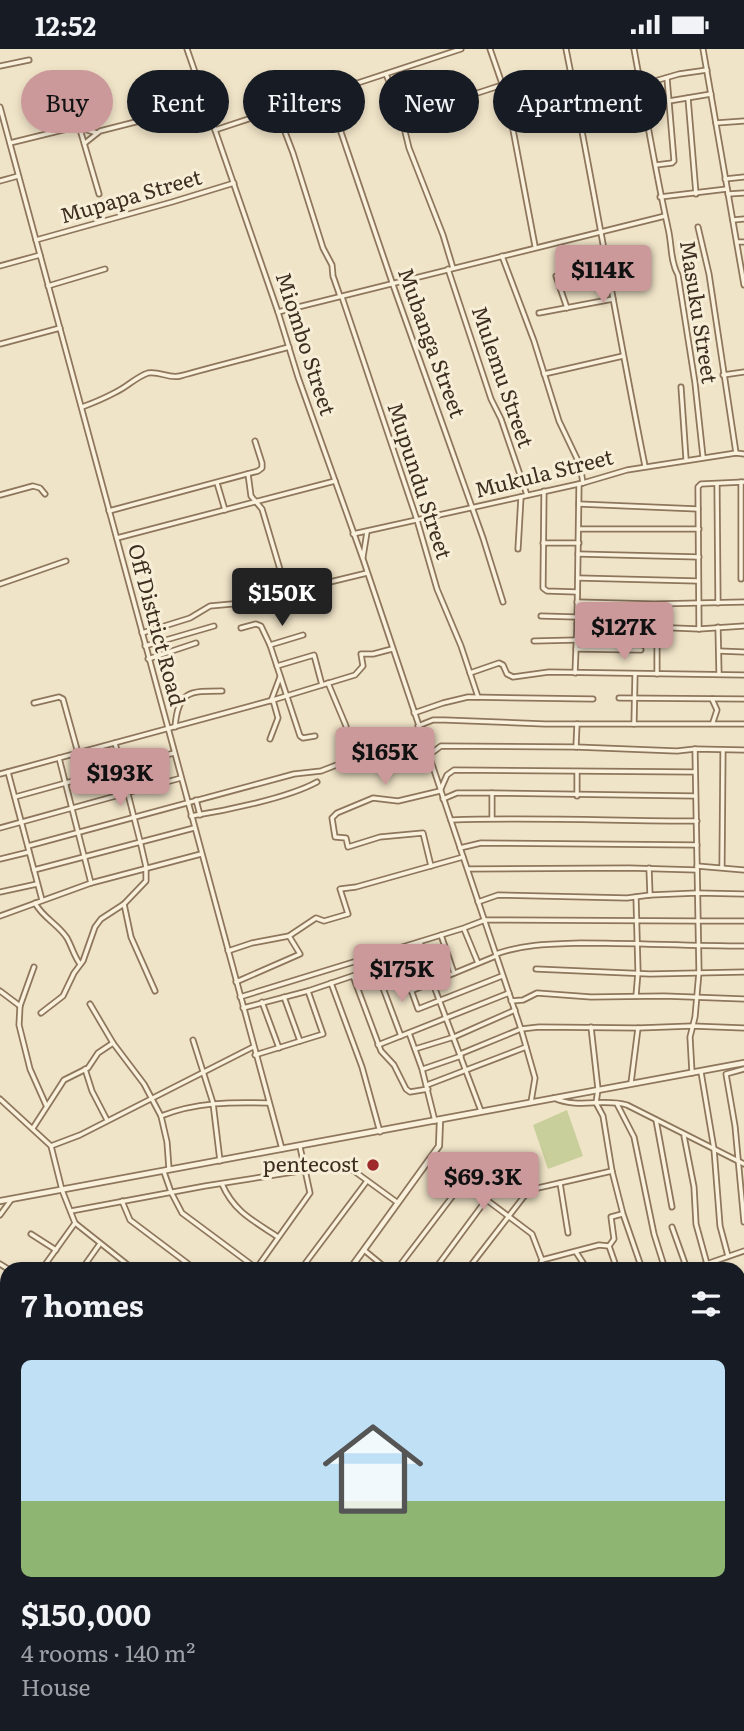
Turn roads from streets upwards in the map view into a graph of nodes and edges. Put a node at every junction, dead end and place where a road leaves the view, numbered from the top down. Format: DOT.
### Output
graph roads {
  1 [pos="187,49"];
  2 [pos="461,49"];
  3 [pos="490,49"];
  4 [pos="566,49"];
  5 [pos="634,49"];
  6 [pos="703,49"];
  7 [pos="29,60"];
  8 [pos="0,65"];
  9 [pos="194,70"];
  10 [pos="398,70"];
  11 [pos="497,70"];
  12 [pos="638,70"];
  13 [pos="707,70"];
  14 [pos="667,78"];
  15 [pos="711,94"];
  16 [pos="688,98"];
  17 [pos="669,101"];
  18 [pos="0,107"];
  19 [pos="744,121"];
  20 [pos="716,123"];
  21 [pos="6,129"];
  22 [pos="0,130"];
  23 [pos="48,133"];
  24 [pos="82,133"];
  25 [pos="97,133"];
  26 [pos="216,133"];
  27 [pos="285,133"];
  28 [pos="341,133"];
  29 [pos="405,133"];
  30 [pos="513,133"];
  31 [pos="649,133"];
  32 [pos="10,142"];
  33 [pos="85,143"];
  34 [pos="655,165"];
  35 [pos="19,176"];
  36 [pos="744,177"];
  37 [pos="726,179"];
  38 [pos="0,181"];
  39 [pos="234,183"];
  40 [pos="728,191"];
  41 [pos="744,193"];
  42 [pos="99,194"];
  43 [pos="696,194"];
  44 [pos="660,197"];
  45 [pos="665,216"];
  46 [pos="744,219"];
  47 [pos="733,220"];
  48 [pos="698,227"];
  49 [pos="601,232"];
  50 [pos="36,240"];
  51 [pos="737,242"];
  52 [pos="744,242"];
  53 [pos="536,246"];
  54 [pos="40,255"];
  55 [pos="502,255"];
  56 [pos="0,266"];
  57 [pos="105,269"];
  58 [pos="451,269"];
  59 [pos="743,273"];
  60 [pos="555,275"];
  61 [pos="392,282"];
  62 [pos="744,285"];
  63 [pos="48,286"];
  64 [pos="342,297"];
  65 [pos="614,299"];
  66 [pos="567,308"];
  67 [pos="278,312"];
  68 [pos="539,313"];
  69 [pos="60,328"];
  70 [pos="0,344"];
  71 [pos="289,347"];
  72 [pos="623,356"];
  73 [pos="744,372"];
  74 [pos="544,374"];
  75 [pos="723,376"];
  76 [pos="681,387"];
  77 [pos="82,407"];
  78 [pos="255,441"];
  79 [pos="736,453"];
  80 [pos="744,454"];
  81 [pos="703,457"];
  82 [pos="686,459"];
  83 [pos="645,467"];
  84 [pos="248,474"];
  85 [pos="335,481"];
  86 [pos="743,482"];
  87 [pos="217,483"];
  88 [pos="581,483"];
  89 [pos="718,484"];
  90 [pos="544,491"];
  91 [pos="45,494"];
  92 [pos="0,495"];
  93 [pos="527,495"];
  94 [pos="521,496"];
  95 [pos="257,502"];
  96 [pos="579,504"];
  97 [pos="473,508"];
  98 [pos="698,509"];
  99 [pos="225,510"];
  100 [pos="109,512"];
  101 [pos="417,520"];
  102 [pos="579,529"];
  103 [pos="699,529"];
  104 [pos="367,532"];
  105 [pos="353,534"];
  106 [pos="116,538"];
  107 [pos="543,543"];
  108 [pos="579,543"];
  109 [pos="518,549"];
  110 [pos="579,554"];
  111 [pos="699,557"];
  112 [pos="363,559"];
  113 [pos="66,561"];
  114 [pos="367,573"];
  115 [pos="578,578"];
  116 [pos="741,579"];
  117 [pos="699,581"];
  118 [pos="0,584"];
  119 [pos="577,592"];
  120 [pos="287,593"];
  121 [pos="503,602"];
  122 [pos="577,602"];
  123 [pos="718,603"];
  124 [pos="744,603"];
  125 [pos="699,604"];
  126 [pos="541,616"];
  127 [pos="576,617"];
  128 [pos="577,624"];
  129 [pos="214,626"];
  130 [pos="744,626"];
  131 [pos="241,628"];
  132 [pos="657,628"];
  133 [pos="718,628"];
  134 [pos="699,629"];
  135 [pos="142,633"];
  136 [pos="303,635"];
  137 [pos="576,640"];
  138 [pos="534,641"];
  139 [pos="196,643"];
  140 [pos="270,645"];
  141 [pos="145,646"];
  142 [pos="393,649"];
  143 [pos="576,649"];
  144 [pos="640,650"];
  145 [pos="719,651"];
  146 [pos="744,652"];
  147 [pos="148,659"];
  148 [pos="277,666"];
  149 [pos="470,673"];
  150 [pos="575,673"];
  151 [pos="657,674"];
  152 [pos="635,675"];
  153 [pos="719,675"];
  154 [pos="744,675"];
  155 [pos="281,677"];
  156 [pos="328,683"];
  157 [pos="322,685"];
  158 [pos="222,691"];
  159 [pos="288,695"];
  160 [pos="478,697"];
  161 [pos="635,697"];
  162 [pos="619,698"];
  163 [pos="593,699"];
  164 [pos="712,699"];
  165 [pos="744,699"];
  166 [pos="272,701"];
  167 [pos="34,703"];
  168 [pos="414,713"];
  169 [pos="712,723"];
  170 [pos="577,724"];
  171 [pos="634,724"];
  172 [pos="744,724"];
  173 [pos="346,726"];
  174 [pos="418,726"];
  175 [pos="175,727"];
  176 [pos="167,729"];
  177 [pos="315,736"];
  178 [pos="270,739"];
  179 [pos="414,739"];
  180 [pos="116,743"];
  181 [pos="576,747"];
  182 [pos="695,749"];
  183 [pos="723,750"];
  184 [pos="744,750"];
  185 [pos="78,753"];
  186 [pos="174,753"];
  187 [pos="429,756"];
  188 [pos="59,758"];
  189 [pos="121,767"];
  190 [pos="8,772"];
  191 [pos="577,772"];
  192 [pos="695,772"];
  193 [pos="0,774"];
  194 [pos="181,779"];
  195 [pos="66,782"];
  196 [pos="317,782"];
  197 [pos="440,791"];
  198 [pos="128,792"];
  199 [pos="492,793"];
  200 [pos="577,796"];
  201 [pos="696,796"];
  202 [pos="15,797"];
  203 [pos="443,799"];
  204 [pos="196,800"];
  205 [pos="187,803"];
  206 [pos="71,807"];
  207 [pos="200,815"];
  208 [pos="191,816"];
  209 [pos="135,817"];
  210 [pos="492,818"];
  211 [pos="451,820"];
  212 [pos="22,821"];
  213 [pos="697,821"];
  214 [pos="0,828"];
  215 [pos="194,828"];
  216 [pos="76,832"];
  217 [pos="140,841"];
  218 [pos="697,845"];
  219 [pos="28,846"];
  220 [pos="460,848"];
  221 [pos="29,852"];
  222 [pos="201,854"];
  223 [pos="83,857"];
  224 [pos="463,857"];
  225 [pos="0,859"];
  226 [pos="431,866"];
  227 [pos="146,867"];
  228 [pos="722,867"];
  229 [pos="649,868"];
  230 [pos="697,868"];
  231 [pos="467,869"];
  232 [pos="34,870"];
  233 [pos="744,870"];
  234 [pos="91,883"];
  235 [pos="37,884"];
  236 [pos="0,892"];
  237 [pos="697,893"];
  238 [pos="744,894"];
  239 [pos="650,895"];
  240 [pos="636,897"];
  241 [pos="42,900"];
  242 [pos="478,902"];
  243 [pos="34,903"];
  244 [pos="124,904"];
  245 [pos="0,916"];
  246 [pos="485,920"];
  247 [pos="698,921"];
  248 [pos="744,921"];
  249 [pos="637,922"];
  250 [pos="464,928"];
  251 [pos="441,935"];
  252 [pos="289,936"];
  253 [pos="420,941"];
  254 [pos="638,943"];
  255 [pos="698,946"];
  256 [pos="744,946"];
  257 [pos="396,948"];
  258 [pos="228,951"];
  259 [pos="496,955"];
  260 [pos="371,956"];
  261 [pos="478,963"];
  262 [pos="81,965"];
  263 [pos="34,967"];
  264 [pos="376,968"];
  265 [pos="536,969"];
  266 [pos="638,972"];
  267 [pos="699,972"];
  268 [pos="744,972"];
  269 [pos="454,973"];
  270 [pos="503,975"];
  271 [pos="353,976"];
  272 [pos="432,981"];
  273 [pos="236,982"];
  274 [pos="331,983"];
  275 [pos="0,991"];
  276 [pos="155,991"];
  277 [pos="308,991"];
  278 [pos="411,991"];
  279 [pos="509,993"];
  280 [pos="240,997"];
  281 [pos="284,997"];
  282 [pos="635,997"];
  283 [pos="439,999"];
  284 [pos="696,999"];
  285 [pos="744,999"];
  286 [pos="511,1001"];
  287 [pos="262,1002"];
  288 [pos="90,1004"];
  289 [pos="20,1006"];
  290 [pos="243,1008"];
  291 [pos="515,1010"];
  292 [pos="41,1013"];
  293 [pos="446,1018"];
  294 [pos="591,1026"];
  295 [pos="692,1026"];
  296 [pos="638,1028"];
  297 [pos="744,1028"];
  298 [pos="521,1029"];
  299 [pos="409,1033"];
  300 [pos="401,1036"];
  301 [pos="454,1037"];
  302 [pos="192,1040"];
  303 [pos="300,1041"];
  304 [pos="113,1042"];
  305 [pos="379,1045"];
  306 [pos="253,1047"];
  307 [pos="526,1047"];
  308 [pos="279,1048"];
  309 [pos="415,1049"];
  310 [pos="256,1055"];
  311 [pos="460,1055"];
  312 [pos="744,1063"];
  313 [pos="85,1069"];
  314 [pos="422,1069"];
  315 [pos="744,1069"];
  316 [pos="466,1071"];
  317 [pos="701,1071"];
  318 [pos="205,1073"];
  319 [pos="692,1073"];
  320 [pos="631,1083"];
  321 [pos="427,1087"];
  322 [pos="598,1089"];
  323 [pos="552,1098"];
  324 [pos="0,1099"];
  325 [pos="152,1099"];
  326 [pos="531,1101"];
  327 [pos="616,1102"];
  328 [pos="213,1103"];
  329 [pos="268,1103"];
  330 [pos="596,1103"];
  331 [pos="46,1105"];
  332 [pos="481,1111"];
  333 [pos="161,1116"];
  334 [pos="107,1120"];
  335 [pos="438,1120"];
  336 [pos="656,1120"];
  337 [pos="33,1128"];
  338 [pos="380,1132"];
  339 [pos="684,1135"];
  340 [pos="51,1146"];
  341 [pos="300,1147"];
  342 [pos="714,1149"];
  343 [pos="282,1150"];
  344 [pos="431,1158"];
  345 [pos="737,1160"];
  346 [pos="220,1161"];
  347 [pos="744,1164"];
  348 [pos="306,1170"];
  349 [pos="612,1171"];
  350 [pos="167,1172"];
  351 [pos="459,1179"];
  352 [pos="367,1180"];
  353 [pos="560,1182"];
  354 [pos="222,1184"];
  355 [pos="466,1184"];
  356 [pos="458,1189"];
  357 [pos="62,1191"];
  358 [pos="171,1192"];
  359 [pos="12,1199"];
  360 [pos="486,1199"];
  361 [pos="121,1201"];
  362 [pos="0,1202"];
  363 [pos="398,1203"];
  364 [pos="672,1207"];
  365 [pos="71,1211"];
  366 [pos="623,1214"];
  367 [pos="0,1215"];
  368 [pos="508,1215"];
  369 [pos="744,1222"];
  370 [pos="75,1223"];
  371 [pos="672,1227"];
  372 [pos="568,1233"];
  373 [pos="32,1234"];
  374 [pos="278,1237"];
  375 [pos="100,1244"];
  376 [pos="609,1246"];
  377 [pos="56,1249"];
  378 [pos="364,1250"];
  379 [pos="744,1251"];
  380 [pos="576,1252"];
  381 [pos="728,1256"];
  382 [pos="542,1261"];
  383 [pos="47,1262"];
  384 [pos="87,1262"];
  385 [pos="122,1262"];
  386 [pos="186,1262"];
  387 [pos="248,1262"];
  388 [pos="262,1262"];
  389 [pos="306,1262"];
  390 [pos="355,1262"];
  391 [pos="379,1262"];
  392 [pos="402,1262"];
  393 [pos="440,1262"];
  394 [pos="473,1262"];
  395 [pos="582,1262"];
  396 [pos="615,1262"];
  397 [pos="640,1262"];
  398 [pos="663,1262"];
  399 [pos="686,1262"];
  400 [pos="706,1262"];
  401 [pos="712,1262"];
  1 -- 9 [label="street, Miombo Street"];
  2 -- 10 [label="street"];
  3 -- 11 [label="street"];
  4 -- 49 [label="street"];
  5 -- 12 [label="street, Masuku Street"];
  6 -- 13 [label="street"];
  7 -- 8 [label="street"];
  13 -- 14 [label="street"];
  13 -- 15 [label="street"];
  14 -- 17 [label="street"];
  15 -- 16 [label="street"];
  15 -- 20 [label="street"];
  16 -- 17 [label="street"];
  16 -- 43 [label="street"];
  17 -- 34 [label="street"];
  18 -- 21 [label="street, Off District Road"];
  19 -- 20 [label="street"];
  20 -- 37 [label="street"];
  21 -- 22 [label="street"];
  21 -- 32 [label="street, Off District Road"];
  23 -- 32 [label="street"];
  24 -- 33 [label="street"];
  25 -- 33 [label="street"];
  26 -- 39 [label="street, Miombo Street"];
  27 -- 64 [label="street, Mupundu Street"];
  28 -- 61 [label="street, Mubanga Street"];
  29 -- 58 [label="street, Mulemu Street"];
  30 -- 53 [label="street"];
  31 -- 34 [label="street, Masuku Street"];
  32 -- 35 [label="street, Off District Road"];
  33 -- 42 [label="street"];
  34 -- 44 [label="street, Masuku Street"];
  35 -- 38 [label="street"];
  35 -- 50 [label="street, Off District Road"];
  36 -- 37 [label="street"];
  37 -- 40 [label="street"];
  39 -- 50 [label="street, Mupapa Street"];
  39 -- 67 [label="street, Miombo Street"];
  40 -- 41 [label="street"];
  40 -- 43 [label="street"];
  40 -- 47 [label="street"];
  43 -- 44 [label="street"];
  44 -- 45 [label="street, Masuku Street"];
  45 -- 49 [label="street"];
  45 -- 81 [label="street, Masuku Street"];
  46 -- 47 [label="street"];
  47 -- 51 [label="street"];
  48 -- 75 [label="street"];
  49 -- 53 [label="street"];
  49 -- 65 [label="street"];
  50 -- 54 [label="street, Off District Road"];
  51 -- 52 [label="street"];
  51 -- 59 [label="street"];
  53 -- 55 [label="street"];
  54 -- 56 [label="street"];
  54 -- 63 [label="street, Off District Road"];
  55 -- 58 [label="street"];
  55 -- 74 [label="street"];
  57 -- 63 [label="street"];
  58 -- 61 [label="street"];
  58 -- 93 [label="street, Mulemu Street"];
  59 -- 62 [label="street"];
  60 -- 66 [label="street"];
  61 -- 64 [label="street"];
  61 -- 97 [label="street, Mubanga Street"];
  63 -- 69 [label="street, Off District Road"];
  64 -- 67 [label="street"];
  64 -- 101 [label="street, Mupundu Street"];
  65 -- 66 [label="street"];
  65 -- 72 [label="street"];
  66 -- 68 [label="street"];
  67 -- 71 [label="street, Miombo Street"];
  69 -- 70 [label="street"];
  69 -- 77 [label="street, Off District Road"];
  71 -- 77 [label="street"];
  71 -- 85 [label="street, Miombo Street"];
  72 -- 74 [label="street"];
  72 -- 83 [label="street"];
  73 -- 75 [label="street"];
  74 -- 88 [label="street"];
  75 -- 79 [label="street"];
  76 -- 82 [label="street"];
  77 -- 100 [label="street, Off District Road"];
  78 -- 84 [label="street"];
  79 -- 80 [label="street, Mukula Street"];
  79 -- 81 [label="street, Mukula Street"];
  81 -- 82 [label="street, Mukula Street"];
  82 -- 83 [label="street, Mukula Street"];
  83 -- 88 [label="street, Mukula Street"];
  84 -- 87 [label="street"];
  84 -- 95 [label="street"];
  85 -- 95 [label="street"];
  85 -- 105 [label="street, Miombo Street"];
  86 -- 89 [label="street"];
  86 -- 116 [label="street"];
  87 -- 99 [label="street"];
  87 -- 100 [label="street"];
  88 -- 90 [label="street, Mukula Street"];
  88 -- 96 [label="street"];
  89 -- 98 [label="street"];
  89 -- 123 [label="street"];
  90 -- 93 [label="street, Mukula Street"];
  90 -- 107 [label="street"];
  91 -- 92 [label="street"];
  93 -- 94 [label="street, Mukula Street"];
  94 -- 97 [label="street, Mukula Street"];
  94 -- 109 [label="street"];
  95 -- 99 [label="street"];
  95 -- 120 [label="street"];
  96 -- 98 [label="street"];
  96 -- 102 [label="street"];
  97 -- 101 [label="street, Mukula Street"];
  97 -- 121 [label="street, Mubanga Street"];
  98 -- 103 [label="street"];
  99 -- 106 [label="street"];
  100 -- 106 [label="street, Off District Road"];
  101 -- 104 [label="street, Mukula Street"];
  101 -- 149 [label="street, Mupundu Street"];
  102 -- 103 [label="street"];
  102 -- 108 [label="street"];
  103 -- 111 [label="street"];
  104 -- 105 [label="street, Mukula Street"];
  104 -- 112 [label="street"];
  105 -- 112 [label="street, Miombo Street"];
  106 -- 135 [label="street, Off District Road"];
  107 -- 108 [label="street"];
  107 -- 119 [label="street"];
  108 -- 110 [label="street"];
  110 -- 111 [label="street"];
  110 -- 115 [label="street"];
  111 -- 117 [label="street"];
  112 -- 114 [label="street, Miombo Street"];
  113 -- 118 [label="street"];
  114 -- 120 [label="street"];
  114 -- 142 [label="street, Miombo Street"];
  115 -- 117 [label="street"];
  115 -- 119 [label="street"];
  117 -- 125 [label="street"];
  119 -- 122 [label="street"];
  120 -- 135 [label="street"];
  122 -- 125 [label="street"];
  122 -- 127 [label="street"];
  123 -- 124 [label="street"];
  123 -- 125 [label="street"];
  125 -- 134 [label="street"];
  126 -- 127 [label="street"];
  127 -- 128 [label="street"];
  128 -- 132 [label="street"];
  128 -- 137 [label="street"];
  129 -- 141 [label="street"];
  130 -- 133 [label="street"];
  131 -- 140 [label="street"];
  132 -- 134 [label="street"];
  132 -- 151 [label="street"];
  133 -- 134 [label="street"];
  133 -- 145 [label="street"];
  135 -- 141 [label="street, Off District Road"];
  136 -- 140 [label="street"];
  137 -- 138 [label="street"];
  137 -- 143 [label="street"];
  139 -- 147 [label="street"];
  140 -- 148 [label="street"];
  141 -- 147 [label="street, Off District Road"];
  142 -- 156 [label="street"];
  142 -- 168 [label="street, Miombo Street"];
  143 -- 144 [label="street"];
  143 -- 150 [label="street"];
  145 -- 146 [label="street"];
  145 -- 153 [label="street"];
  147 -- 176 [label="street, Off District Road"];
  148 -- 155 [label="street"];
  148 -- 157 [label="street"];
  149 -- 150 [label="street"];
  149 -- 160 [label="street, Mupundu Street"];
  150 -- 152 [label="street"];
  151 -- 152 [label="street"];
  151 -- 153 [label="street"];
  152 -- 161 [label="street"];
  153 -- 154 [label="street"];
  155 -- 159 [label="street"];
  155 -- 166 [label="street"];
  156 -- 157 [label="street"];
  156 -- 173 [label="street"];
  157 -- 159 [label="street"];
  158 -- 175 [label="street"];
  159 -- 166 [label="street"];
  159 -- 177 [label="street"];
  160 -- 163 [label="street"];
  160 -- 168 [label="street"];
  161 -- 162 [label="street"];
  161 -- 164 [label="street"];
  161 -- 171 [label="street"];
  164 -- 165 [label="street"];
  164 -- 169 [label="street"];
  166 -- 175 [label="street"];
  166 -- 178 [label="street"];
  167 -- 185 [label="street"];
  168 -- 174 [label="street, Miombo Street"];
  169 -- 171 [label="street"];
  169 -- 172 [label="street"];
  170 -- 171 [label="street"];
  170 -- 174 [label="street"];
  170 -- 181 [label="street"];
  174 -- 187 [label="street, Miombo Street"];
  175 -- 176 [label="street"];
  176 -- 180 [label="street"];
  176 -- 186 [label="street, Off District Road"];
  179 -- 204 [label="street"];
  180 -- 185 [label="street"];
  180 -- 189 [label="street"];
  181 -- 182 [label="street"];
  181 -- 187 [label="street"];
  182 -- 183 [label="street"];
  182 -- 192 [label="street"];
  183 -- 184 [label="street"];
  183 -- 228 [label="street"];
  185 -- 188 [label="street"];
  186 -- 189 [label="street"];
  186 -- 194 [label="street, Off District Road"];
  187 -- 197 [label="street, Miombo Street"];
  188 -- 190 [label="street"];
  188 -- 195 [label="street"];
  189 -- 195 [label="street"];
  189 -- 198 [label="street"];
  190 -- 193 [label="street"];
  190 -- 202 [label="street"];
  191 -- 192 [label="street"];
  191 -- 197 [label="street"];
  191 -- 200 [label="street"];
  192 -- 201 [label="street"];
  194 -- 198 [label="street"];
  194 -- 205 [label="street, Off District Road"];
  195 -- 202 [label="street"];
  195 -- 206 [label="street"];
  196 -- 207 [label="street"];
  197 -- 203 [label="street, Miombo Street"];
  197 -- 226 [label="street"];
  198 -- 206 [label="street"];
  198 -- 209 [label="street"];
  199 -- 200 [label="street"];
  199 -- 203 [label="street"];
  199 -- 210 [label="street"];
  200 -- 201 [label="street"];
  201 -- 213 [label="street"];
  202 -- 212 [label="street"];
  203 -- 211 [label="street, Miombo Street"];
  204 -- 205 [label="street"];
  204 -- 207 [label="street"];
  205 -- 208 [label="street, Off District Road"];
  205 -- 209 [label="street"];
  206 -- 212 [label="street"];
  206 -- 216 [label="street"];
  207 -- 208 [label="street"];
  208 -- 215 [label="street, Off District Road"];
  209 -- 216 [label="street"];
  209 -- 217 [label="street"];
  210 -- 211 [label="street"];
  210 -- 213 [label="street"];
  211 -- 220 [label="street, Miombo Street"];
  212 -- 214 [label="street"];
  212 -- 219 [label="street"];
  213 -- 218 [label="street"];
  215 -- 217 [label="street"];
  215 -- 222 [label="street, Off District Road"];
  216 -- 219 [label="street"];
  216 -- 223 [label="street"];
  217 -- 223 [label="street"];
  217 -- 227 [label="street"];
  218 -- 220 [label="street"];
  218 -- 230 [label="street"];
  219 -- 221 [label="street"];
  220 -- 224 [label="street, Miombo Street"];
  221 -- 225 [label="street"];
  221 -- 232 [label="street"];
  222 -- 227 [label="street"];
  222 -- 258 [label="street, Off District Road"];
  223 -- 232 [label="street"];
  223 -- 234 [label="street"];
  224 -- 226 [label="street"];
  224 -- 231 [label="street, Miombo Street"];
  226 -- 252 [label="street"];
  227 -- 234 [label="street"];
  227 -- 244 [label="street"];
  228 -- 230 [label="street"];
  228 -- 233 [label="street"];
  229 -- 230 [label="street"];
  229 -- 231 [label="street"];
  229 -- 239 [label="street"];
  230 -- 237 [label="street"];
  231 -- 242 [label="street, Miombo Street"];
  232 -- 235 [label="street"];
  234 -- 241 [label="street"];
  235 -- 236 [label="street"];
  235 -- 241 [label="street"];
  237 -- 238 [label="street"];
  237 -- 239 [label="street"];
  237 -- 247 [label="street"];
  239 -- 240 [label="street"];
  240 -- 242 [label="street"];
  240 -- 249 [label="street"];
  241 -- 243 [label="street"];
  242 -- 246 [label="street, Miombo Street"];
  243 -- 245 [label="street"];
  243 -- 262 [label="street"];
  244 -- 262 [label="street"];
  244 -- 276 [label="street"];
  246 -- 249 [label="street"];
  246 -- 250 [label="street"];
  246 -- 259 [label="street, Miombo Street"];
  247 -- 248 [label="street"];
  247 -- 249 [label="street"];
  247 -- 255 [label="street"];
  249 -- 254 [label="street"];
  250 -- 251 [label="street"];
  250 -- 261 [label="street"];
  251 -- 253 [label="street"];
  251 -- 269 [label="street"];
  252 -- 258 [label="street"];
  252 -- 273 [label="street"];
  253 -- 257 [label="street"];
  253 -- 272 [label="street"];
  254 -- 255 [label="street"];
  254 -- 259 [label="street"];
  254 -- 266 [label="street"];
  255 -- 256 [label="street"];
  255 -- 267 [label="street"];
  257 -- 260 [label="street"];
  257 -- 278 [label="street"];
  258 -- 273 [label="street, Off District Road"];
  259 -- 261 [label="street"];
  259 -- 270 [label="street, Miombo Street"];
  260 -- 264 [label="street"];
  260 -- 280 [label="street"];
  261 -- 269 [label="street"];
  262 -- 292 [label="street"];
  263 -- 289 [label="street"];
  264 -- 271 [label="street"];
  264 -- 300 [label="street"];
  265 -- 266 [label="street"];
  266 -- 267 [label="street"];
  266 -- 282 [label="street"];
  267 -- 268 [label="street"];
  267 -- 284 [label="street"];
  269 -- 272 [label="street"];
  270 -- 279 [label="street, Miombo Street"];
  270 -- 283 [label="street"];
  271 -- 274 [label="street"];
  271 -- 305 [label="street"];
  272 -- 278 [label="street"];
  272 -- 283 [label="street"];
  273 -- 280 [label="street, Off District Road"];
  274 -- 277 [label="street"];
  274 -- 338 [label="street"];
  275 -- 289 [label="street"];
  277 -- 281 [label="street"];
  277 -- 303 [label="street"];
  278 -- 283 [label="street"];
  279 -- 286 [label="street, Miombo Street"];
  279 -- 293 [label="street"];
  280 -- 290 [label="street, Off District Road"];
  281 -- 287 [label="street"];
  281 -- 303 [label="street"];
  282 -- 284 [label="street"];
  282 -- 286 [label="street"];
  283 -- 293 [label="street"];
  284 -- 285 [label="street"];
  284 -- 295 [label="street"];
  286 -- 291 [label="street, Miombo Street"];
  287 -- 290 [label="street"];
  287 -- 308 [label="street"];
  288 -- 304 [label="street"];
  289 -- 331 [label="street"];
  290 -- 306 [label="street, Off District Road"];
  291 -- 298 [label="street, Miombo Street"];
  291 -- 301 [label="street"];
  293 -- 299 [label="street"];
  293 -- 301 [label="street"];
  294 -- 296 [label="street"];
  294 -- 298 [label="street"];
  294 -- 322 [label="street"];
  295 -- 296 [label="street"];
  295 -- 297 [label="street"];
  295 -- 319 [label="street"];
  296 -- 320 [label="street"];
  298 -- 307 [label="street, Miombo Street"];
  298 -- 311 [label="street"];
  299 -- 300 [label="street"];
  299 -- 309 [label="street"];
  300 -- 305 [label="street"];
  301 -- 309 [label="street"];
  301 -- 311 [label="street"];
  302 -- 318 [label="street"];
  303 -- 308 [label="street"];
  304 -- 313 [label="street"];
  304 -- 325 [label="street"];
  305 -- 321 [label="street"];
  306 -- 310 [label="street, Off District Road"];
  306 -- 318 [label="street"];
  307 -- 316 [label="street"];
  307 -- 326 [label="street, Miombo Street"];
  308 -- 310 [label="street"];
  309 -- 314 [label="street"];
  310 -- 329 [label="street, Off District Road"];
  311 -- 314 [label="street"];
  311 -- 316 [label="street"];
  312 -- 317 [label="street"];
  313 -- 331 [label="street"];
  313 -- 334 [label="street"];
  314 -- 321 [label="street"];
  315 -- 345 [label="street"];
  316 -- 321 [label="street"];
  316 -- 332 [label="street"];
  317 -- 319 [label="street"];
  317 -- 342 [label="street"];
  318 -- 325 [label="street"];
  318 -- 328 [label="street"];
  319 -- 320 [label="street"];
  320 -- 322 [label="street"];
  321 -- 335 [label="street"];
  322 -- 323 [label="street"];
  322 -- 330 [label="street"];
  323 -- 326 [label="street"];
  323 -- 330 [label="street"];
  324 -- 337 [label="street"];
  325 -- 333 [label="street"];
  325 -- 334 [label="street"];
  326 -- 332 [label="street"];
  327 -- 330 [label="street"];
  327 -- 336 [label="street"];
  327 -- 398 [label="street"];
  328 -- 329 [label="street"];
  328 -- 333 [label="street"];
  328 -- 346 [label="street"];
  329 -- 343 [label="street, Off District Road"];
  330 -- 349 [label="street"];
  331 -- 337 [label="street"];
  332 -- 335 [label="street"];
  333 -- 350 [label="street"];
  334 -- 340 [label="street"];
  335 -- 338 [label="street"];
  335 -- 344 [label="street"];
  336 -- 339 [label="street"];
  336 -- 364 [label="street"];
  337 -- 340 [label="street"];
  338 -- 341 [label="street"];
  339 -- 342 [label="street"];
  339 -- 400 [label="street"];
  340 -- 357 [label="street"];
  341 -- 343 [label="street"];
  341 -- 348 [label="street"];
  342 -- 345 [label="street"];
  342 -- 381 [label="street"];
  343 -- 346 [label="street"];
  344 -- 351 [label="street"];
  344 -- 363 [label="street"];
  345 -- 347 [label="street"];
  345 -- 369 [label="street"];
  346 -- 350 [label="street"];
  348 -- 352 [label="street"];
  348 -- 354 [label="street"];
  348 -- 374 [label="street"];
  349 -- 353 [label="street"];
  349 -- 366 [label="street"];
  350 -- 357 [label="street"];
  350 -- 358 [label="street"];
  351 -- 355 [label="street"];
  351 -- 356 [label="street"];
  352 -- 363 [label="street"];
  352 -- 389 [label="street"];
  353 -- 368 [label="street"];
  353 -- 372 [label="street"];
  354 -- 358 [label="street"];
  354 -- 374 [label="street"];
  355 -- 356 [label="street"];
  355 -- 360 [label="street"];
  356 -- 392 [label="street"];
  357 -- 359 [label="street"];
  357 -- 365 [label="street"];
  358 -- 361 [label="street"];
  358 -- 387 [label="street"];
  359 -- 362 [label="street"];
  359 -- 367 [label="street"];
  360 -- 368 [label="street"];
  360 -- 393 [label="street"];
  361 -- 365 [label="street"];
  361 -- 386 [label="street"];
  363 -- 378 [label="street"];
  365 -- 370 [label="street"];
  366 -- 376 [label="street"];
  366 -- 397 [label="street"];
  368 -- 382 [label="street"];
  368 -- 394 [label="street"];
  370 -- 375 [label="street"];
  370 -- 377 [label="street"];
  371 -- 399 [label="street"];
  373 -- 377 [label="street"];
  374 -- 388 [label="street"];
  375 -- 384 [label="street"];
  375 -- 385 [label="street"];
  376 -- 380 [label="street"];
  376 -- 396 [label="street"];
  377 -- 383 [label="street"];
  378 -- 390 [label="street"];
  378 -- 391 [label="street"];
  379 -- 381 [label="street"];
  380 -- 382 [label="street"];
  380 -- 395 [label="street"];
  381 -- 401 [label="street"];
}
